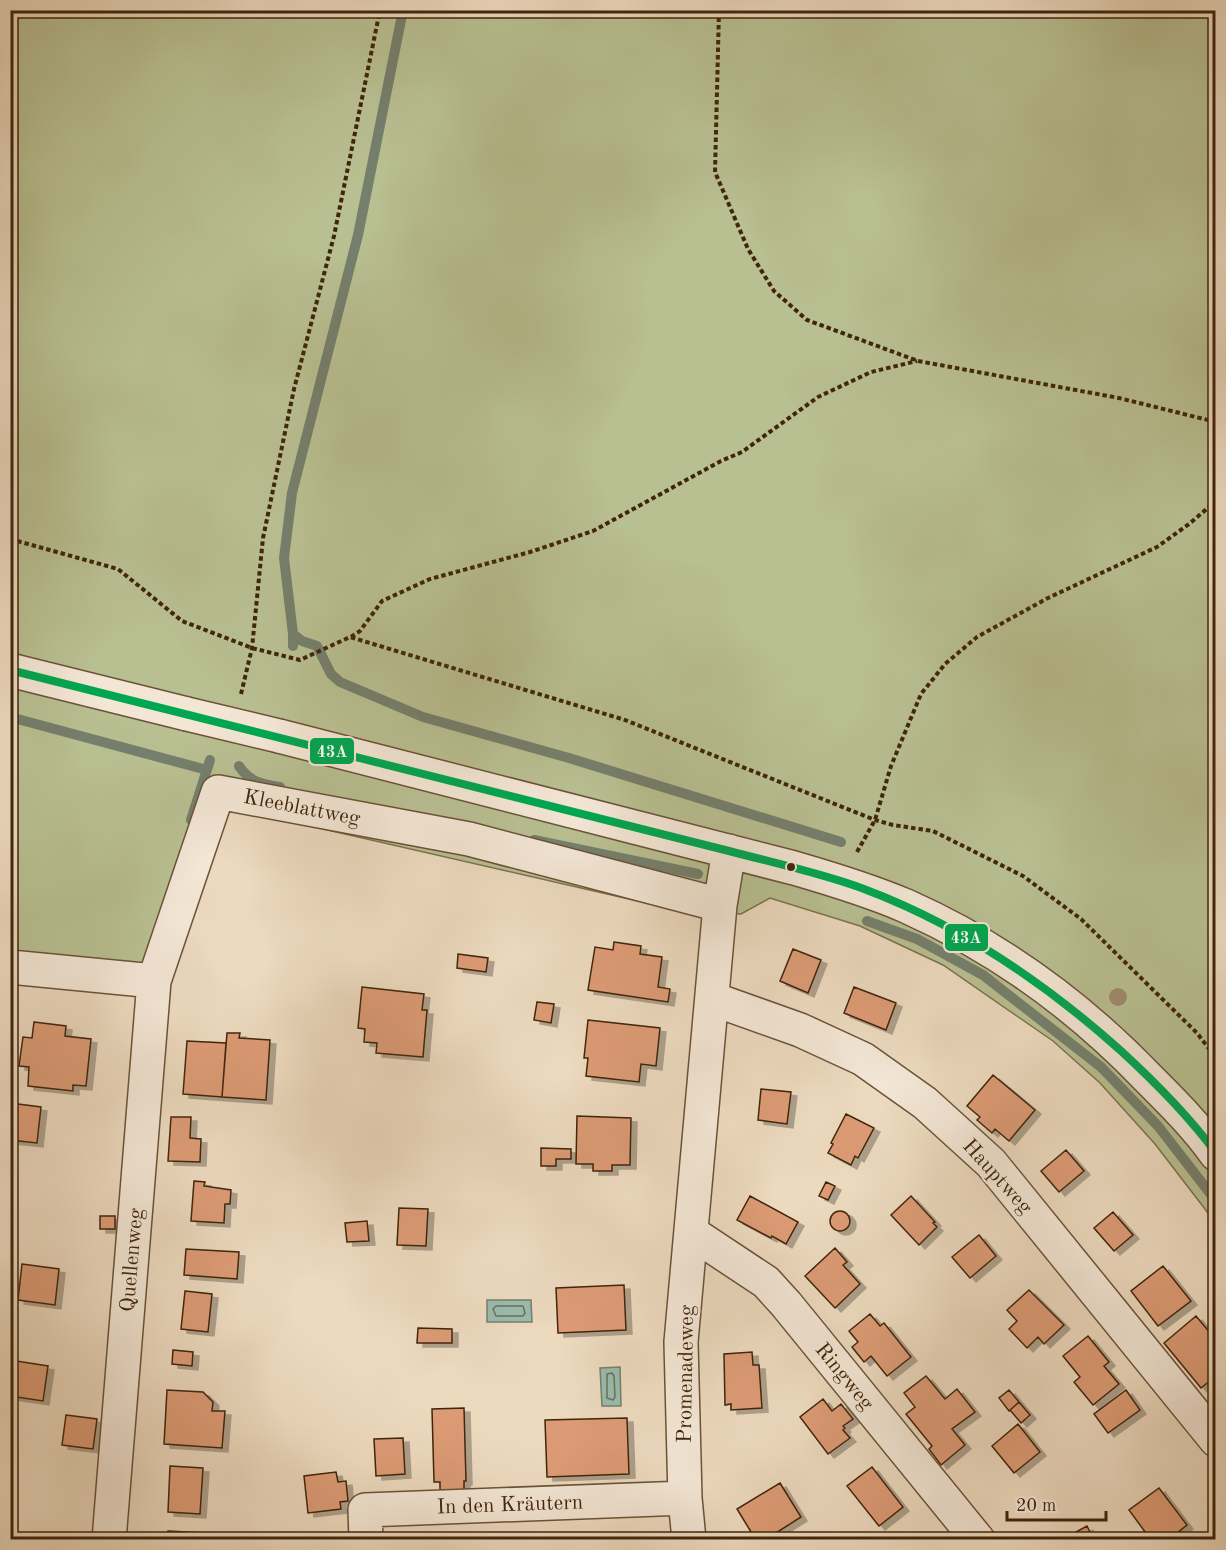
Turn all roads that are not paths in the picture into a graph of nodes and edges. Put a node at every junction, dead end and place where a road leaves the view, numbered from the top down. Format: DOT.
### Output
graph roads {
  1 [pos="10,670"];
  2 [pos="729,851"];
  3 [pos="720,905"];
  4 [pos="10,968"];
  5 [pos="154,981"];
  6 [pos="713,999"];
  7 [pos="1215,1154"];
  8 [pos="692,1233"];
  9 [pos="1215,1440"];
  10 [pos="685,1498"];
  11 [pos="110,1539"];
  12 [pos="366,1539"];
  13 [pos="689,1539"];
  14 [pos="978,1539"];
  1 -- 2 [label="street, bridge"];
  2 -- 3 [label="street, Promenadeweg"];
  2 -- 7 [label="street"];
  3 -- 5 [label="street, Kleeblattweg"];
  3 -- 6 [label="street, Promenadeweg"];
  4 -- 5 [label="street"];
  5 -- 11 [label="street, Quellenweg"];
  6 -- 8 [label="street, Promenadeweg"];
  6 -- 9 [label="street, Hauptweg"];
  8 -- 10 [label="street, Promenadeweg"];
  8 -- 14 [label="street, Ringweg"];
  10 -- 12 [label="street, In den Kräutern"];
  10 -- 13 [label="street, Promenadeweg"];
}
